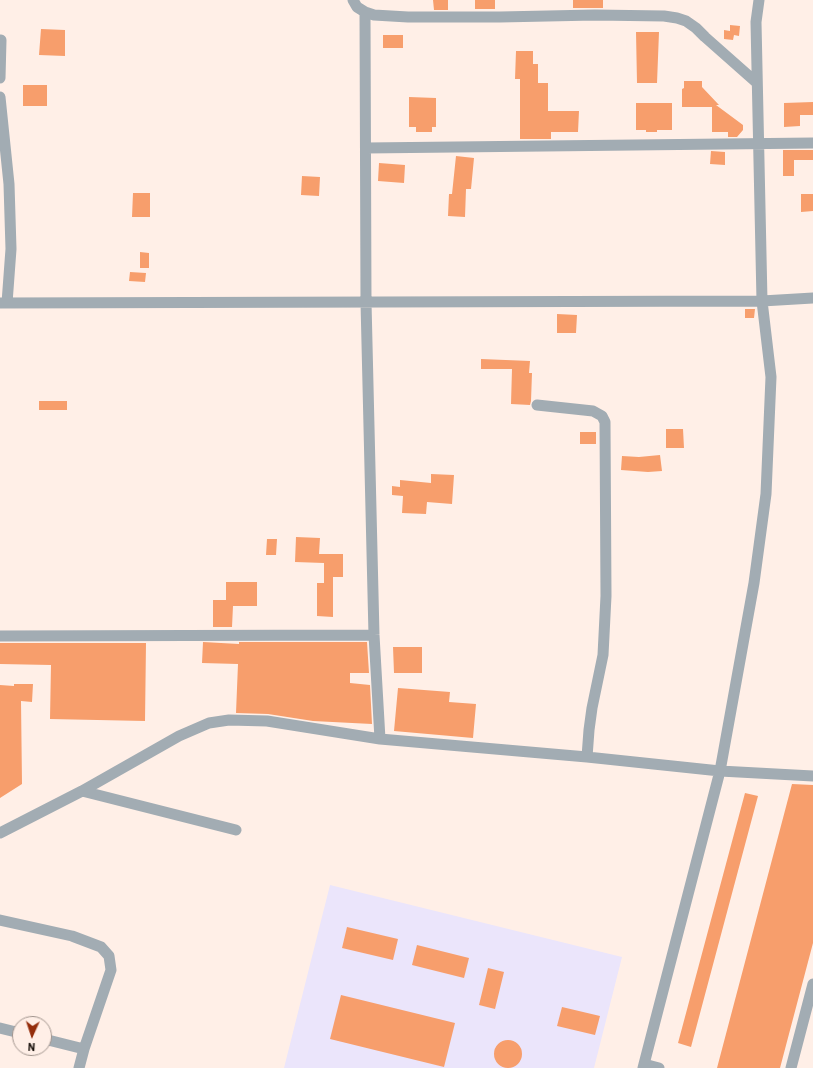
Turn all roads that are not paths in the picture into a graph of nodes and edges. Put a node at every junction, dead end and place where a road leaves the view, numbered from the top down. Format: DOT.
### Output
graph roads {
  1 [pos="353,0"];
  2 [pos="759,0"];
  3 [pos="365,12"];
  4 [pos="1,40"];
  5 [pos="0,78"];
  6 [pos="758,83"];
  7 [pos="0,97"];
  8 [pos="759,144"];
  9 [pos="813,144"];
  10 [pos="366,148"];
  11 [pos="813,298"];
  12 [pos="366,302"];
  13 [pos="762,302"];
  14 [pos="4,303"];
  15 [pos="537,405"];
  16 [pos="374,635"];
  17 [pos="0,636"];
  18 [pos="380,739"];
  19 [pos="587,757"];
  20 [pos="720,771"];
  21 [pos="813,776"];
  22 [pos="82,791"];
  23 [pos="236,830"];
  24 [pos="0,833"];
  25 [pos="0,920"];
  26 [pos="813,984"];
  27 [pos="0,1028"];
  28 [pos="12,1031"];
  29 [pos="52,1041"];
  30 [pos="84,1048"];
  31 [pos="644,1066"];
  32 [pos="79,1068"];
  33 [pos="659,1068"];
  34 [pos="791,1068"];
  1 -- 3 [label="street"];
  2 -- 6 [label="street"];
  3 -- 6 [label="street"];
  3 -- 10 [label="street"];
  4 -- 5 [label="street"];
  6 -- 8 [label="street"];
  7 -- 14 [label="street"];
  8 -- 9 [label="street"];
  8 -- 10 [label="street"];
  8 -- 13 [label="street"];
  10 -- 12 [label="street"];
  11 -- 13 [label="street"];
  12 -- 13 [label="street"];
  12 -- 14 [label="street"];
  12 -- 16 [label="street"];
  13 -- 20 [label="street"];
  15 -- 19 [label="street"];
  16 -- 17 [label="street"];
  16 -- 18 [label="street"];
  18 -- 19 [label="street"];
  18 -- 22 [label="street"];
  19 -- 20 [label="street"];
  20 -- 21 [label="street"];
  20 -- 31 [label="street"];
  22 -- 23 [label="street"];
  22 -- 24 [label="street"];
  25 -- 30 [label="street"];
  26 -- 34 [label="street"];
  27 -- 28 [label="street"];
  29 -- 30 [label="street"];
  30 -- 32 [label="street"];
  31 -- 33 [label="street"];
}
